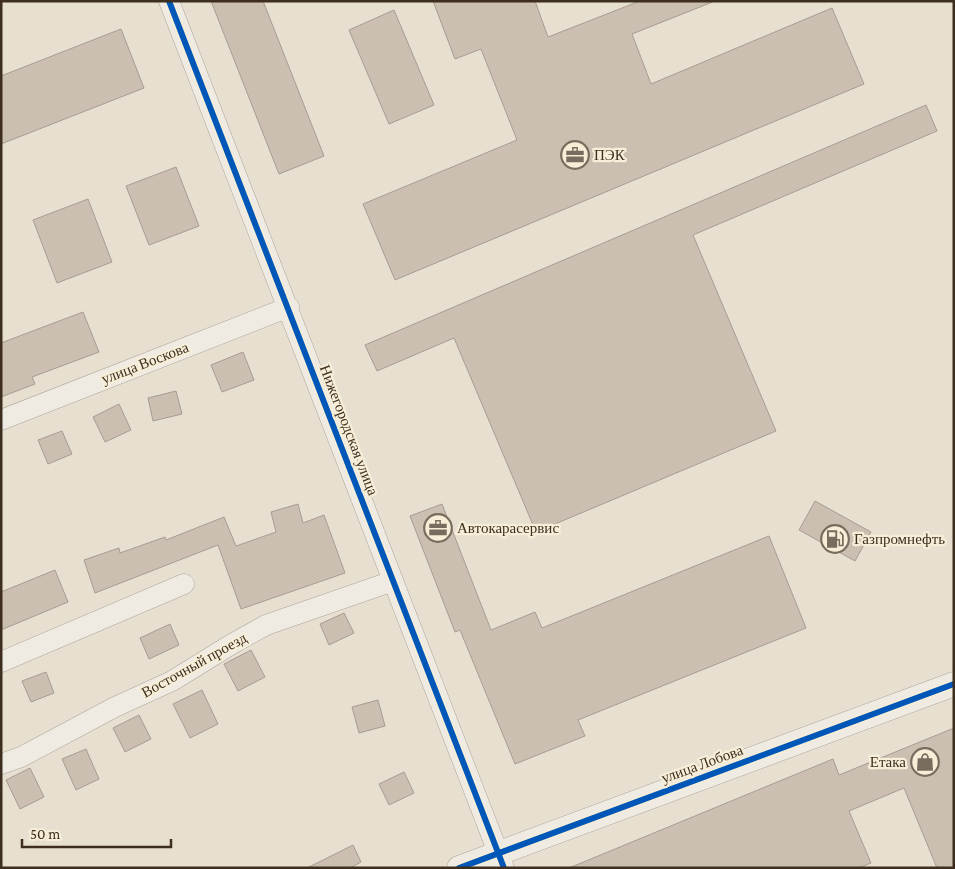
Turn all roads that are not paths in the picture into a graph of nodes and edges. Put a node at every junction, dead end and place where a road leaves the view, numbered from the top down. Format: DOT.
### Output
graph roads {
  1 [pos="169,1"];
  2 [pos="289,307"];
  3 [pos="1,420"];
  4 [pos="393,581"];
  5 [pos="184,584"];
  6 [pos="1,662"];
  7 [pos="954,684"];
  8 [pos="1,764"];
  9 [pos="500,861"];
  10 [pos="458,868"];
  1 -- 2 [label="street, Нижегородская улица"];
  2 -- 3 [label="street, улица Воскова"];
  2 -- 4 [label="street, Нижегородская улица"];
  4 -- 8 [label="street, Восточный проезд"];
  4 -- 9 [label="street, Нижегородская улица"];
  5 -- 6 [label="street"];
  7 -- 9 [label="street, улица Лобова"];
  9 -- 10 [label="street, улица Лобова"];
}
